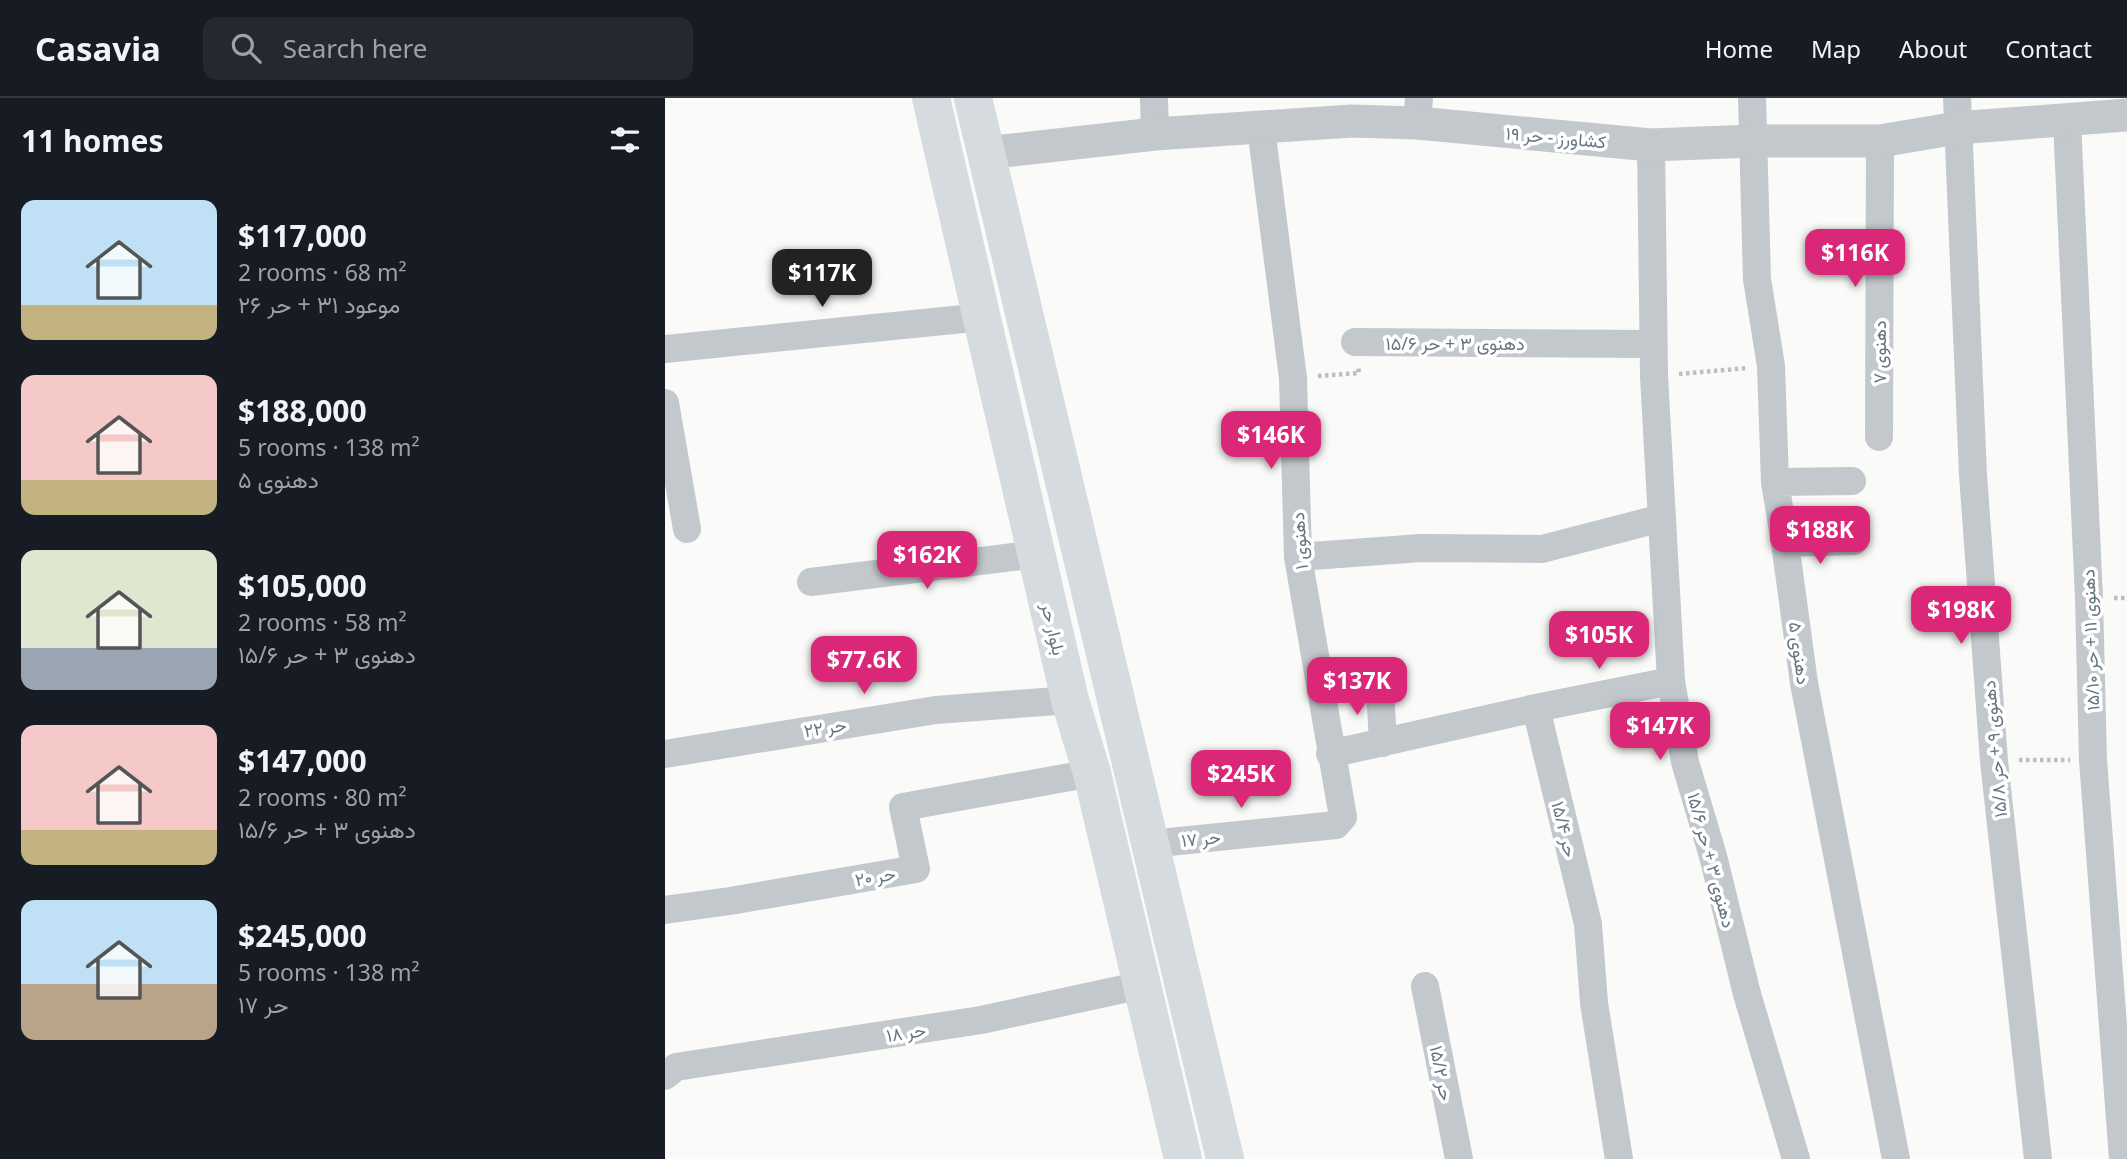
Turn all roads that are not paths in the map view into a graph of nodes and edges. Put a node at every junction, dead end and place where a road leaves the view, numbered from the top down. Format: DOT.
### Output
graph roads {
  1 [pos="931,98"];
  2 [pos="973,98"];
  3 [pos="1154,98"];
  4 [pos="1752,98"];
  5 [pos="1418,110"];
  6 [pos="1957,113"];
  7 [pos="2078,113"];
  8 [pos="2127,115"];
  9 [pos="1261,128"];
  10 [pos="1155,134"];
  11 [pos="1752,141"];
  12 [pos="1880,141"];
  13 [pos="1651,145"];
  14 [pos="985,153"];
  15 [pos="983,317"];
  16 [pos="1355,342"];
  17 [pos="1653,344"];
  18 [pos="665,349"];
  19 [pos="665,403"];
  20 [pos="1879,438"];
  21 [pos="671,471"];
  22 [pos="1852,481"];
  23 [pos="1775,482"];
  24 [pos="1662,518"];
  25 [pos="687,529"];
  26 [pos="1854,541"];
  27 [pos="1785,543"];
  28 [pos="1037,554"];
  29 [pos="1298,557"];
  30 [pos="811,582"];
  31 [pos="1671,681"];
  32 [pos="1380,688"];
  33 [pos="1070,700"];
  34 [pos="1536,708"];
  35 [pos="1383,743"];
  36 [pos="665,754"];
  37 [pos="1330,754"];
  38 [pos="1092,773"];
  39 [pos="1336,825"];
  40 [pos="1150,844"];
  41 [pos="665,910"];
  42 [pos="1142,985"];
  43 [pos="1425,986"];
  44 [pos="667,1074"];
  45 [pos="1184,1159"];
  46 [pos="1225,1159"];
  47 [pos="1459,1159"];
  48 [pos="1619,1159"];
  49 [pos="1796,1159"];
  50 [pos="1896,1159"];
  51 [pos="2038,1159"];
  52 [pos="2123,1159"];
  1 -- 15 [label="main road, بلوار حر"];
  2 -- 14 [label="main road"];
  3 -- 10 [label="street"];
  4 -- 11 [label="street, دهنوی ۵"];
  5 -- 9 [label="street, کشاورز - حر ۱۹"];
  5 -- 13 [label="street, کشاورز - حر ۱۹"];
  6 -- 7 [label="street, کشاورز - حر ۱۹"];
  6 -- 12 [label="street, کشاورز - حر ۱۹"];
  6 -- 51 [label="street, دهنوی ۹ + حر ۱۵/۸"];
  7 -- 8 [label="street, کشاورز - حر ۱۹"];
  7 -- 52 [label="street, دهنوی ۱۱ + حر ۱۵/۱۰"];
  9 -- 10 [label="street, کشاورز - حر ۱۹"];
  9 -- 29 [label="street, دهنوی ۱"];
  10 -- 14 [label="street, کشاورز - حر ۱۹"];
  11 -- 12 [label="street, کشاورز - حر ۱۹"];
  11 -- 13 [label="street, کشاورز - حر ۱۹"];
  11 -- 23 [label="street, دهنوی ۵"];
  12 -- 20 [label="street, دهنوی ۷"];
  13 -- 17 [label="street, دهنوی ۳ + حر ۱۵/۶"];
  14 -- 40 [label="main road"];
  15 -- 18 [label="street"];
  15 -- 28 [label="main road, بلوار حر"];
  16 -- 17 [label="street, دهنوی ۳ + حر ۱۵/۶"];
  17 -- 24 [label="street, دهنوی ۳ + حر ۱۵/۶"];
  19 -- 21 [label="street"];
  21 -- 25 [label="street"];
  22 -- 23 [label="street"];
  23 -- 27 [label="street, دهنوی ۵"];
  24 -- 29 [label="street"];
  24 -- 31 [label="street, دهنوی ۳ + حر ۱۵/۶"];
  26 -- 27 [label="street"];
  27 -- 50 [label="street, دهنوی ۵"];
  28 -- 30 [label="street"];
  28 -- 33 [label="main road, بلوار حر"];
  29 -- 37 [label="street, دهنوی ۱"];
  31 -- 34 [label="street"];
  31 -- 49 [label="street, دهنوی ۳ + حر ۱۵/۶"];
  32 -- 35 [label="street"];
  33 -- 36 [label="street, حر ۲۲"];
  33 -- 38 [label="main road, بلوار حر"];
  34 -- 35 [label="street"];
  34 -- 48 [label="street, حر ۱۵/۴"];
  35 -- 37 [label="street"];
  37 -- 39 [label="street, دهنوی ۱"];
  38 -- 41 [label="street, حر ۲۰"];
  38 -- 42 [label="main road, بلوار حر"];
  39 -- 40 [label="street, حر ۱۷"];
  40 -- 46 [label="main road"];
  42 -- 44 [label="street, حر ۱۸"];
  42 -- 45 [label="main road, بلوار حر"];
  43 -- 47 [label="street, حر ۱۵/۲"];
}
